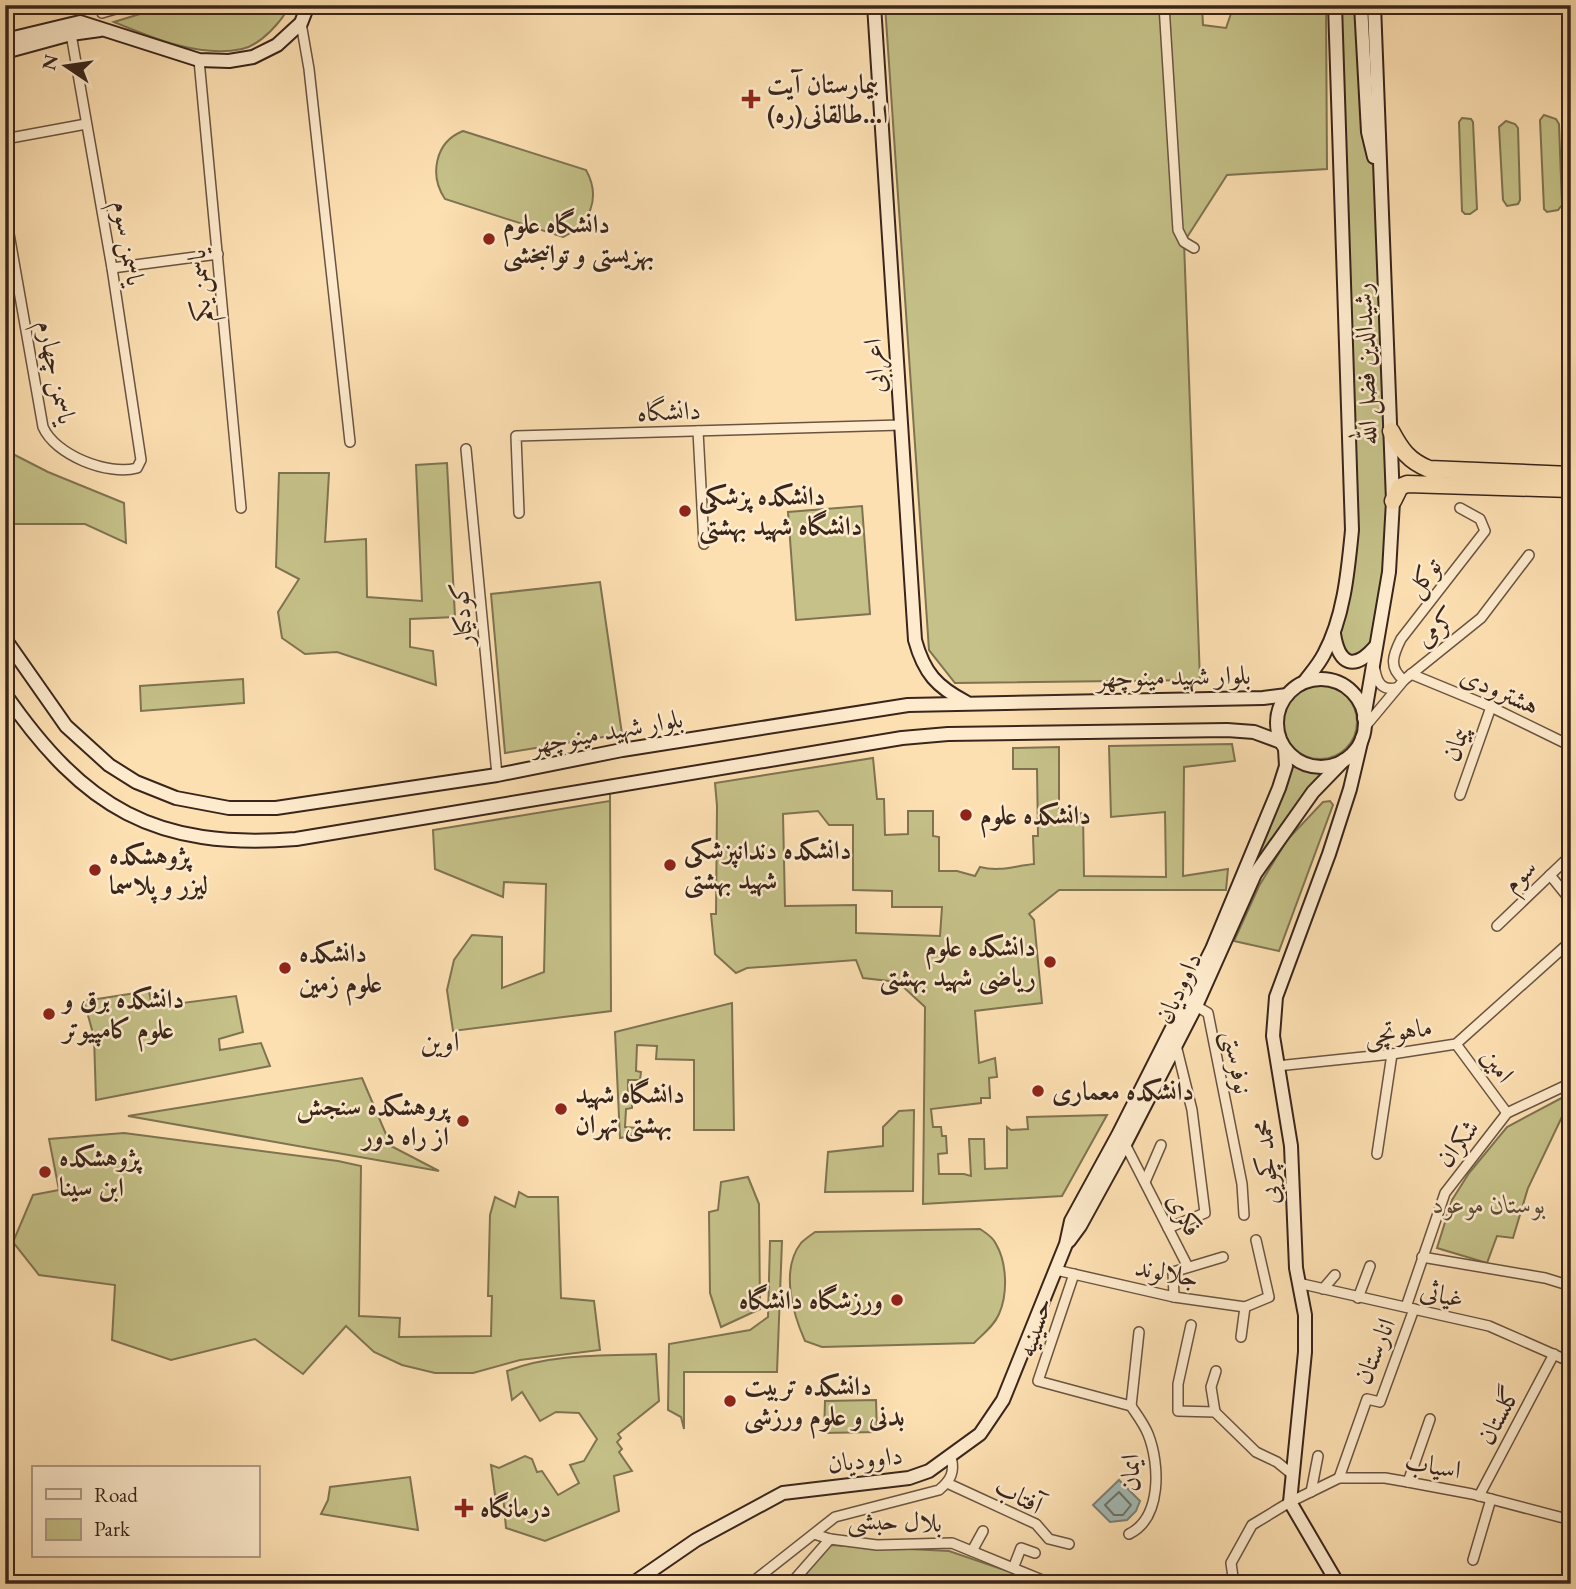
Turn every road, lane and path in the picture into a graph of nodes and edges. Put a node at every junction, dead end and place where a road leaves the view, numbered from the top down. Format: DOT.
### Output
graph roads {
  1 [pos="129,5"];
  2 [pos="308,5"];
  3 [pos="874,5"];
  4 [pos="1164,5"];
  5 [pos="1335,5"];
  6 [pos="1361,5"];
  7 [pos="1374,5"];
  8 [pos="102,9"];
  9 [pos="301,23"];
  10 [pos="70,28"];
  11 [pos="105,29"];
  12 [pos="5,40"];
  13 [pos="5,52"];
  14 [pos="200,60"];
  15 [pos="86,124"];
  16 [pos="5,139"];
  17 [pos="1381,185"];
  18 [pos="5,211"];
  19 [pos="1194,248"];
  20 [pos="218,254"];
  21 [pos="113,268"];
  22 [pos="901,425"];
  23 [pos="698,431"];
  24 [pos="1391,431"];
  25 [pos="350,443"];
  26 [pos="466,449"];
  27 [pos="141,460"];
  28 [pos="1571,475"];
  29 [pos="1571,489"];
  30 [pos="1393,501"];
  31 [pos="241,508"];
  32 [pos="1460,508"];
  33 [pos="519,513"];
  34 [pos="704,544"];
  35 [pos="1529,555"];
  36 [pos="1334,634"];
  37 [pos="5,639"];
  38 [pos="1375,653"];
  39 [pos="1408,677"];
  40 [pos="1305,681"];
  41 [pos="1396,688"];
  42 [pos="5,694"];
  43 [pos="1287,695"];
  44 [pos="967,702"];
  45 [pos="1491,707"];
  46 [pos="1364,728"];
  47 [pos="1283,746"];
  48 [pos="1571,746"];
  49 [pos="1343,760"];
  50 [pos="497,775"];
  51 [pos="1460,795"];
  52 [pos="1571,855"];
  53 [pos="1251,872"];
  54 [pos="1550,875"];
  55 [pos="1571,901"];
  56 [pos="1497,926"];
  57 [pos="1571,941"];
  58 [pos="1196,1006"];
  59 [pos="1455,1044"];
  60 [pos="1176,1045"];
  61 [pos="1392,1054"];
  62 [pos="1277,1066"];
  63 [pos="1571,1083"];
  64 [pos="1507,1112"];
  65 [pos="1125,1144"];
  66 [pos="1161,1145"];
  67 [pos="1377,1154"];
  68 [pos="1145,1182"];
  69 [pos="1244,1214"];
  70 [pos="1168,1228"];
  71 [pos="1256,1240"];
  72 [pos="1066,1244"];
  73 [pos="1422,1257"];
  74 [pos="1223,1258"];
  75 [pos="1370,1266"];
  76 [pos="1188,1267"];
  77 [pos="1056,1270"];
  78 [pos="1073,1274"];
  79 [pos="1335,1275"];
  80 [pos="1298,1283"];
  81 [pos="1571,1286"];
  82 [pos="1323,1289"];
  83 [pos="1174,1297"];
  84 [pos="1358,1298"];
  85 [pos="1245,1307"];
  86 [pos="1410,1308"];
  87 [pos="1191,1325"];
  88 [pos="1139,1332"];
  89 [pos="1241,1337"];
  90 [pos="1554,1354"];
  91 [pos="1571,1362"];
  92 [pos="1216,1371"];
  93 [pos="1131,1406"];
  94 [pos="1215,1412"];
  95 [pos="1430,1419"];
  96 [pos="1318,1456"];
  97 [pos="951,1457"];
  98 [pos="1293,1475"];
  99 [pos="1339,1478"];
  100 [pos="1408,1482"];
  101 [pos="947,1483"];
  102 [pos="1311,1492"];
  103 [pos="1479,1496"];
  104 [pos="1491,1499"];
  105 [pos="1290,1502"];
  106 [pos="1571,1520"];
  107 [pos="983,1531"];
  108 [pos="814,1534"];
  109 [pos="1129,1534"];
  110 [pos="830,1539"];
  111 [pos="1069,1544"];
  112 [pos="972,1551"];
  113 [pos="1035,1553"];
  114 [pos="676,1554"];
  115 [pos="1473,1560"];
  116 [pos="1014,1566"];
  117 [pos="632,1584"];
  118 [pos="650,1584"];
  119 [pos="750,1584"];
  120 [pos="794,1584"];
  121 [pos="1052,1584"];
  122 [pos="1234,1584"];
  123 [pos="1338,1584"];
  1 -- 8 [label="street"];
  2 -- 9 [label="main road"];
  3 -- 22 [label="main road, اعرابی"];
  4 -- 19 [label="street"];
  5 -- 36 [label="main road, رشیدالدین فضل الله"];
  6 -- 17 [label="main road"];
  7 -- 17 [label="main road, رشیدالدین فضل الله"];
  8 -- 11 [label="street"];
  9 -- 14 [label="main road"];
  9 -- 25 [label="street"];
  10 -- 11 [label="main road"];
  10 -- 12 [label="main road"];
  10 -- 13 [label="main road"];
  10 -- 15 [label="street, یاسمن سوم"];
  11 -- 14 [label="main road"];
  14 -- 20 [label="street, یاسمن یکم"];
  15 -- 16 [label="street"];
  15 -- 21 [label="street, یاسمن سوم"];
  17 -- 24 [label="main road, رشیدالدین فضل الله"];
  18 -- 27 [label="street, یاسمن چهارم"];
  20 -- 21 [label="street"];
  20 -- 31 [label="street, یاسمن یکم"];
  21 -- 27 [label="street, یاسمن سوم"];
  22 -- 23 [label="street, دانشگاه"];
  22 -- 44 [label="main road, اعرابی"];
  23 -- 33 [label="street, دانشگاه"];
  23 -- 34 [label="street"];
  24 -- 28 [label="highway"];
  24 -- 30 [label="main road, رشیدالدین فضل الله"];
  26 -- 50 [label="street, کودکیار"];
  29 -- 30 [label="highway"];
  30 -- 38 [label="main road, رشیدالدین فضل الله"];
  32 -- 39 [label="street, توکل"];
  35 -- 39 [label="street, کرمی"];
  36 -- 38 [label="main road"];
  36 -- 40 [label="main road, رشیدالدین فضل الله"];
  37 -- 50 [label="main road, بلوار شهید مینوچهر"];
  38 -- 41 [label="street"];
  38 -- 46 [label="main road, رشیدالدین فضل الله"];
  39 -- 41 [label="street, کرمی"];
  39 -- 45 [label="street, هشترودی"];
  40 -- 43 [label="main road"];
  40 -- 46 [label="main road"];
  41 -- 46 [label="street, کرمی"];
  42 -- 47 [label="main road"];
  43 -- 44 [label="main road, بلوار شهید مینوچهر"];
  43 -- 47 [label="main road"];
  44 -- 50 [label="main road, بلوار شهید مینوچهر"];
  45 -- 48 [label="street, هشترودی"];
  45 -- 51 [label="street, پیمان"];
  46 -- 49 [label="main road"];
  46 -- 62 [label="main road, محمد کچویی"];
  47 -- 49 [label="main road"];
  47 -- 53 [label="main road, داوودیان"];
  49 -- 53 [label="main road, داوودیان"];
  52 -- 54 [label="street, سوم"];
  53 -- 58 [label="main road, داوودیان"];
  53 -- 72 [label="main road, داوودیان"];
  54 -- 55 [label="street"];
  54 -- 56 [label="street, سوم"];
  57 -- 59 [label="street, ماهوتچی"];
  58 -- 60 [label="main road, داوودیان"];
  58 -- 69 [label="street, نوفرستی"];
  59 -- 61 [label="street, ماهوتچی"];
  59 -- 64 [label="street, امین"];
  60 -- 65 [label="main road, داوودیان"];
  60 -- 70 [label="street"];
  61 -- 62 [label="street, ماهوتچی"];
  61 -- 67 [label="street"];
  62 -- 80 [label="main road, محمد کچویی"];
  63 -- 64 [label="street, شکران"];
  64 -- 73 [label="street, شکران"];
  65 -- 68 [label="street, فکری"];
  65 -- 72 [label="main road, داوودیان"];
  66 -- 68 [label="street"];
  68 -- 70 [label="street, فکری"];
  70 -- 76 [label="street, فکری"];
  71 -- 85 [label="street"];
  72 -- 77 [label="main road, داوودیان"];
  73 -- 81 [label="street"];
  73 -- 86 [label="street, شکران"];
  74 -- 76 [label="street"];
  75 -- 84 [label="street"];
  76 -- 83 [label="street, فکری"];
  77 -- 78 [label="street, جلالوند"];
  77 -- 97 [label="main road, داوودیان"];
  78 -- 83 [label="street, جلالوند"];
  78 -- 93 [label="street, حسینیه"];
  79 -- 82 [label="street"];
  80 -- 82 [label="street, غیاثی"];
  80 -- 98 [label="main road, محمد کچویی"];
  82 -- 84 [label="street, غیاثی"];
  83 -- 85 [label="street, جلالوند"];
  84 -- 86 [label="street, غیاثی"];
  85 -- 89 [label="street"];
  86 -- 90 [label="street, غیاثی"];
  86 -- 99 [label="street, انارستان"];
  87 -- 94 [label="street"];
  88 -- 93 [label="street"];
  90 -- 91 [label="street, غیاثی"];
  90 -- 103 [label="street, گلستان"];
  92 -- 94 [label="street"];
  93 -- 109 [label="street, ایمان"];
  94 -- 98 [label="street"];
  95 -- 100 [label="street"];
  96 -- 102 [label="street"];
  97 -- 101 [label="street"];
  97 -- 114 [label="main road, داوودیان"];
  98 -- 105 [label="main road, محمد کچویی"];
  99 -- 100 [label="street, اسیاب"];
  99 -- 102 [label="street, اسیاب"];
  100 -- 103 [label="street, اسیاب"];
  101 -- 108 [label="street"];
  101 -- 111 [label="street, آفتاب"];
  102 -- 105 [label="street, اسیاب"];
  103 -- 104 [label="street, اسیاب"];
  104 -- 106 [label="street, اسیاب"];
  104 -- 115 [label="street"];
  105 -- 122 [label="street, اسیاب"];
  105 -- 123 [label="main road"];
  107 -- 112 [label="street"];
  108 -- 110 [label="street, بلال حبشی"];
  108 -- 119 [label="street"];
  110 -- 112 [label="street, بلال حبشی"];
  110 -- 120 [label="street"];
  112 -- 116 [label="street, بلال حبشی"];
  113 -- 116 [label="street"];
  114 -- 117 [label="main road, داوودیان"];
  114 -- 118 [label="main road, داوودیان"];
  116 -- 121 [label="street, بلال حبشی"];
}
